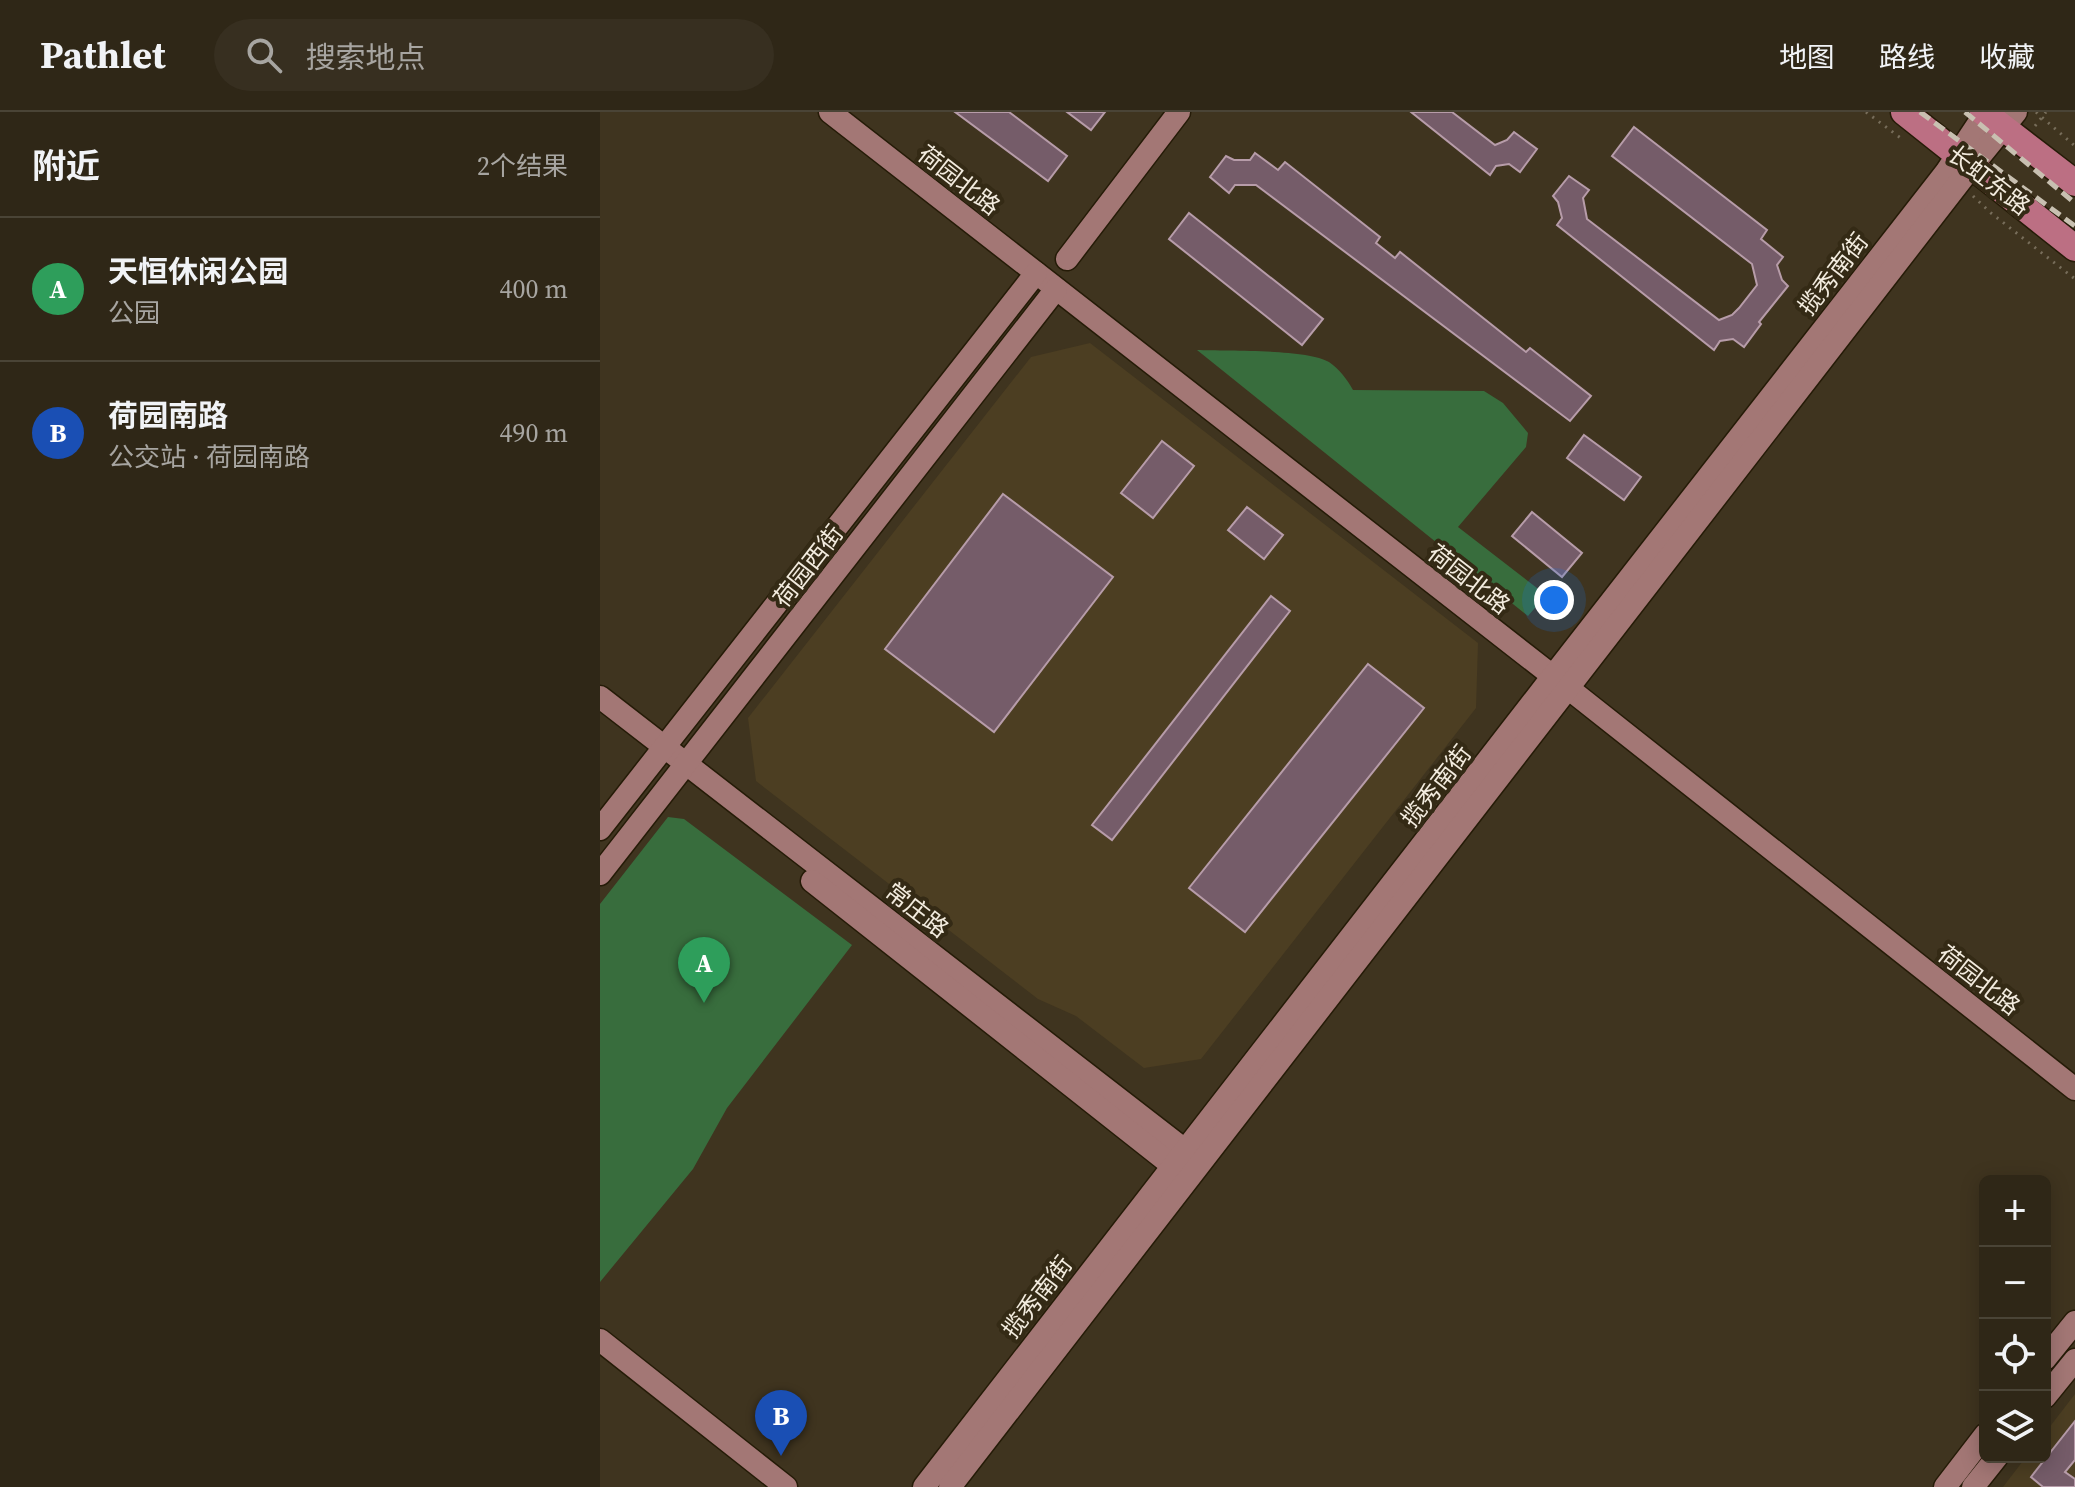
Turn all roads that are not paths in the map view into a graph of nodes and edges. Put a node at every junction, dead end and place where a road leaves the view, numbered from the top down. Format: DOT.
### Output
graph roads {
  1 [pos="830,112"];
  2 [pos="1179,112"];
  3 [pos="1904,112"];
  4 [pos="1995,115"];
  5 [pos="1964,160"];
  6 [pos="2075,183"];
  7 [pos="2075,248"];
  8 [pos="1067,259"];
  9 [pos="1036,273"];
  10 [pos="1056,289"];
  11 [pos="1560,682"];
  12 [pos="600,697"];
  13 [pos="600,714"];
  14 [pos="660,753"];
  15 [pos="682,770"];
  16 [pos="600,829"];
  17 [pos="600,874"];
  18 [pos="2075,1089"];
  19 [pos="1177,1157"];
  20 [pos="1196,1171"];
  21 [pos="2075,1322"];
  22 [pos="600,1340"];
  23 [pos="2051,1352"];
  24 [pos="2075,1360"];
  25 [pos="2050,1391"];
  26 [pos="1979,1443"];
  27 [pos="1992,1463"];
  28 [pos="786,1487"];
  29 [pos="924,1487"];
  30 [pos="950,1487"];
  31 [pos="1945,1487"];
  32 [pos="1973,1487"];
  1 -- 9 [label="street, 荷园北路"];
  2 -- 8 [label="street"];
  3 -- 5 [label="main road, 长虹东路"];
  4 -- 5 [label="street, 揽秀南街"];
  4 -- 6 [label="main road"];
  5 -- 7 [label="main road, 长虹东路"];
  5 -- 11 [label="street, 揽秀南街"];
  9 -- 10 [label="street, 荷园北路"];
  9 -- 14 [label="street, 荷园西街"];
  10 -- 11 [label="street, 荷园北路"];
  10 -- 15 [label="street, 荷园西街"];
  11 -- 18 [label="street, 荷园北路"];
  11 -- 19 [label="street, 揽秀南街"];
  11 -- 20 [label="street, 揽秀南街"];
  12 -- 14 [label="street, 常庄路"];
  13 -- 14 [label="street, 常庄路"];
  14 -- 15 [label="street, 常庄路"];
  14 -- 16 [label="street, 荷园西街"];
  15 -- 17 [label="street, 荷园西街"];
  15 -- 19 [label="street, 常庄路"];
  19 -- 20 [label="street, 常庄路"];
  19 -- 29 [label="street, 揽秀南街"];
  20 -- 30 [label="street, 揽秀南街"];
  21 -- 23 [label="street"];
  22 -- 28 [label="street"];
  24 -- 25 [label="street"];
  26 -- 31 [label="street"];
  27 -- 32 [label="street"];
}
